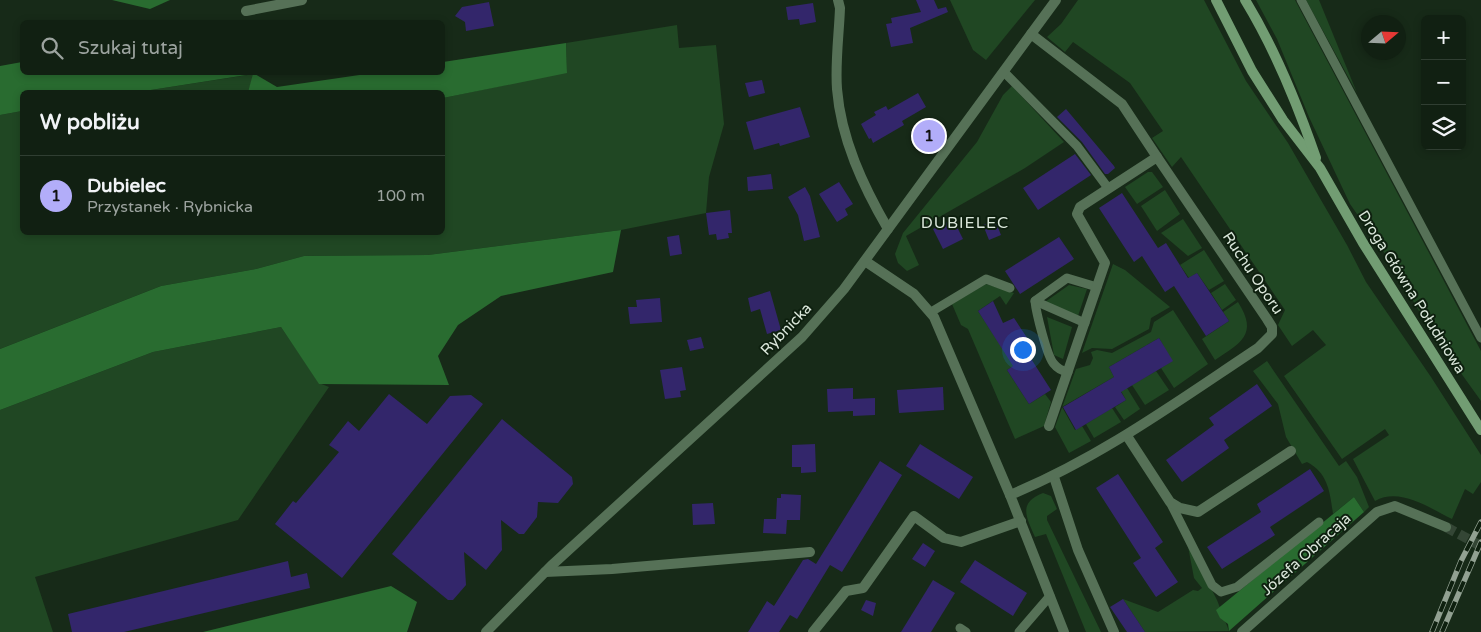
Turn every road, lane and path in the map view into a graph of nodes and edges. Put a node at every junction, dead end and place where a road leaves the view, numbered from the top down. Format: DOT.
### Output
graph roads {
  1 [pos="302,0"];
  2 [pos="838,0"];
  3 [pos="1056,0"];
  4 [pos="1216,0"];
  5 [pos="1245,0"];
  6 [pos="1301,0"];
  7 [pos="246,11"];
  8 [pos="1031,34"];
  9 [pos="1004,72"];
  10 [pos="1157,157"];
  11 [pos="1320,168"];
  12 [pos="1108,188"];
  13 [pos="888,229"];
  14 [pos="865,261"];
  15 [pos="1097,286"];
  16 [pos="1010,288"];
  17 [pos="1035,301"];
  18 [pos="931,312"];
  19 [pos="1085,323"];
  20 [pos="1481,338"];
  21 [pos="1068,372"];
  22 [pos="1049,426"];
  23 [pos="1481,430"];
  24 [pos="1127,436"];
  25 [pos="1291,450"];
  26 [pos="1054,477"];
  27 [pos="1010,495"];
  28 [pos="1170,502"];
  29 [pos="1021,521"];
  30 [pos="1319,522"];
  31 [pos="1446,527"];
  32 [pos="810,552"];
  33 [pos="545,572"];
  34 [pos="1050,596"];
  35 [pos="486,632"];
  36 [pos="813,632"];
  37 [pos="1019,632"];
  38 [pos="1064,632"];
  39 [pos="1114,632"];
  40 [pos="1242,632"];
  1 -- 7 [label="street"];
  2 -- 13 [label="street"];
  3 -- 8 [label="street, Rybnicka"];
  4 -- 11 [label="main road, Droga Główna Południowa"];
  5 -- 11 [label="main road, Droga Główna Południowa"];
  6 -- 20 [label="lane"];
  8 -- 9 [label="street, Rybnicka"];
  8 -- 10 [label="street, Ruchu Oporu"];
  9 -- 12 [label="lane"];
  9 -- 13 [label="street, Rybnicka"];
  10 -- 12 [label="street"];
  10 -- 24 [label="street, Ruchu Oporu"];
  11 -- 23 [label="main road, Droga Główna Południowa"];
  12 -- 15 [label="street"];
  13 -- 14 [label="street, Rybnicka"];
  14 -- 18 [label="street"];
  14 -- 33 [label="street, Rybnicka"];
  15 -- 17 [label="lane"];
  15 -- 19 [label="street"];
  16 -- 18 [label="lane"];
  17 -- 19 [label="lane"];
  17 -- 21 [label="lane"];
  18 -- 27 [label="street"];
  19 -- 21 [label="street"];
  21 -- 22 [label="street"];
  24 -- 26 [label="street, Ruchu Oporu"];
  24 -- 28 [label="street"];
  25 -- 28 [label="street"];
  26 -- 27 [label="street, Ruchu Oporu"];
  26 -- 39 [label="street"];
  27 -- 29 [label="street"];
  28 -- 30 [label="lane"];
  29 -- 34 [label="street"];
  29 -- 36 [label="street"];
  31 -- 40 [label="street, Józefa Obracaja"];
  32 -- 33 [label="street"];
  33 -- 35 [label="street, Rybnicka"];
  34 -- 37 [label="lane"];
  34 -- 38 [label="street"];
}
